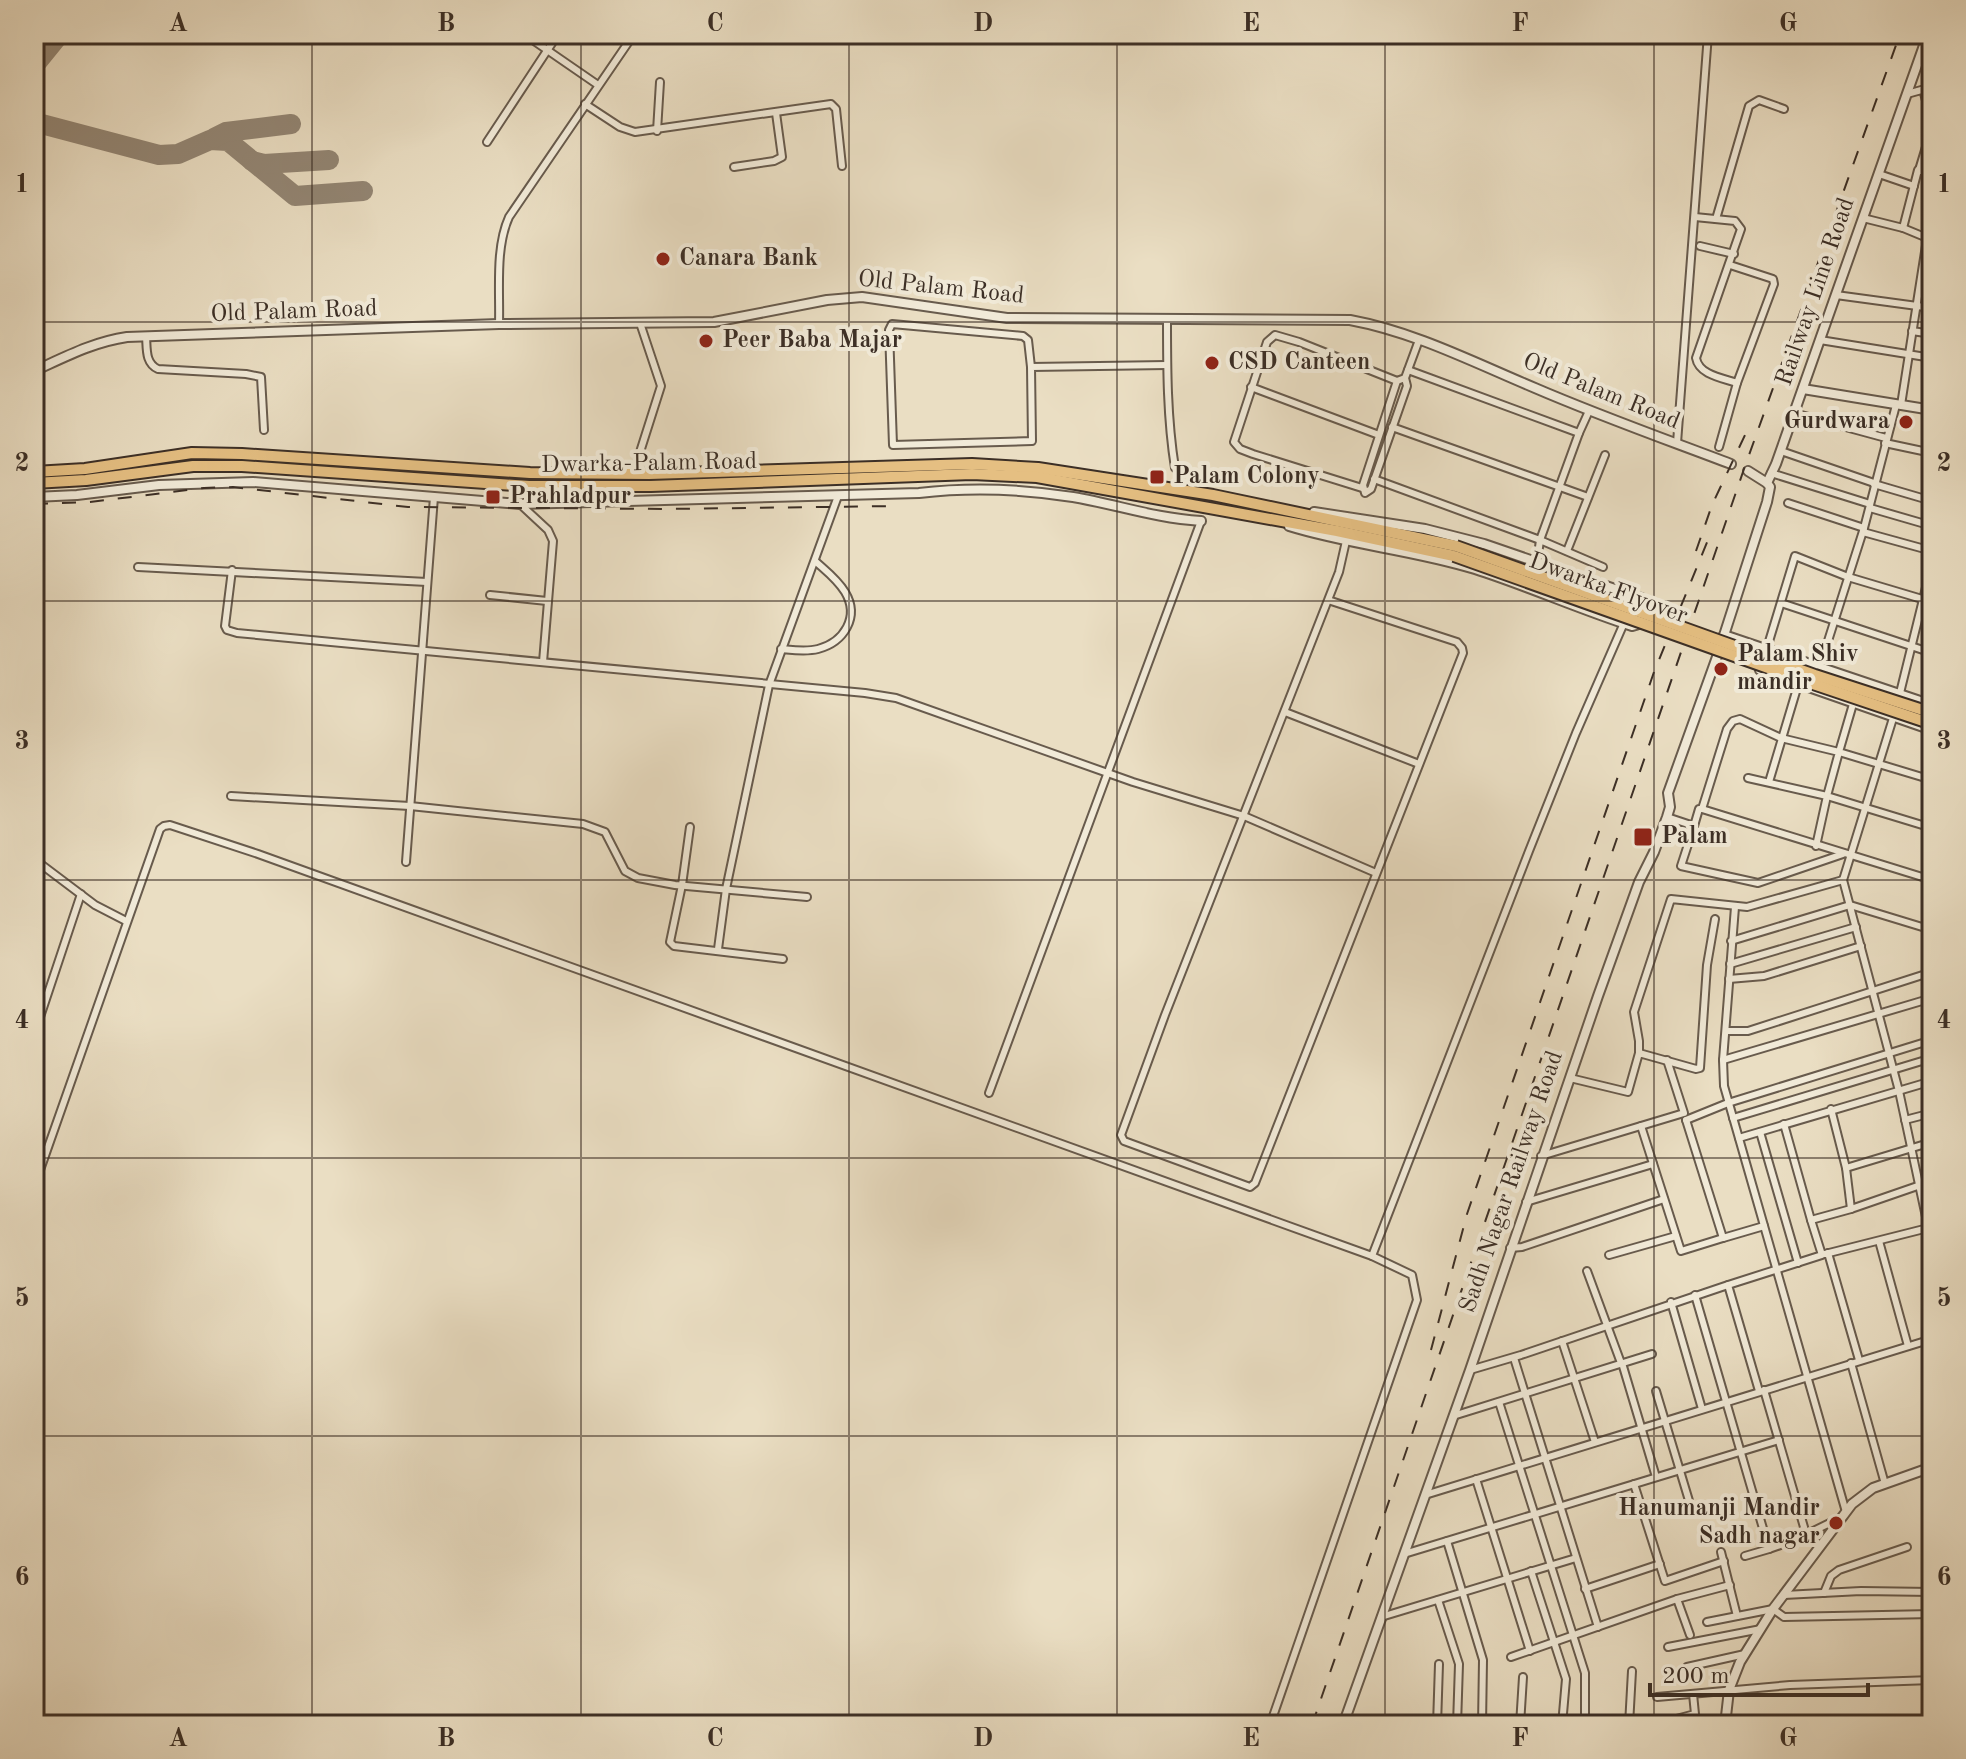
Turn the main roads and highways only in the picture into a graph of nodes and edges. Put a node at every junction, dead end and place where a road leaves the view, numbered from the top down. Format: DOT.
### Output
graph roads {
  1 [pos="34,472"];
  2 [pos="34,483"];
  3 [pos="1262,512"];
  4 [pos="1297,518"];
  5 [pos="1932,713"];
  6 [pos="1932,727"];
  1 -- 3 [label="main road, Dwarka-Palam Road"];
  2 -- 3 [label="main road, Dwarka-Palam Road"];
  3 -- 4 [label="main road, Dwarka Flyover"];
  4 -- 5 [label="main road, Dwarka Flyover, bridge"];
  4 -- 6 [label="main road, Dwarka Flyover, bridge"];
}
